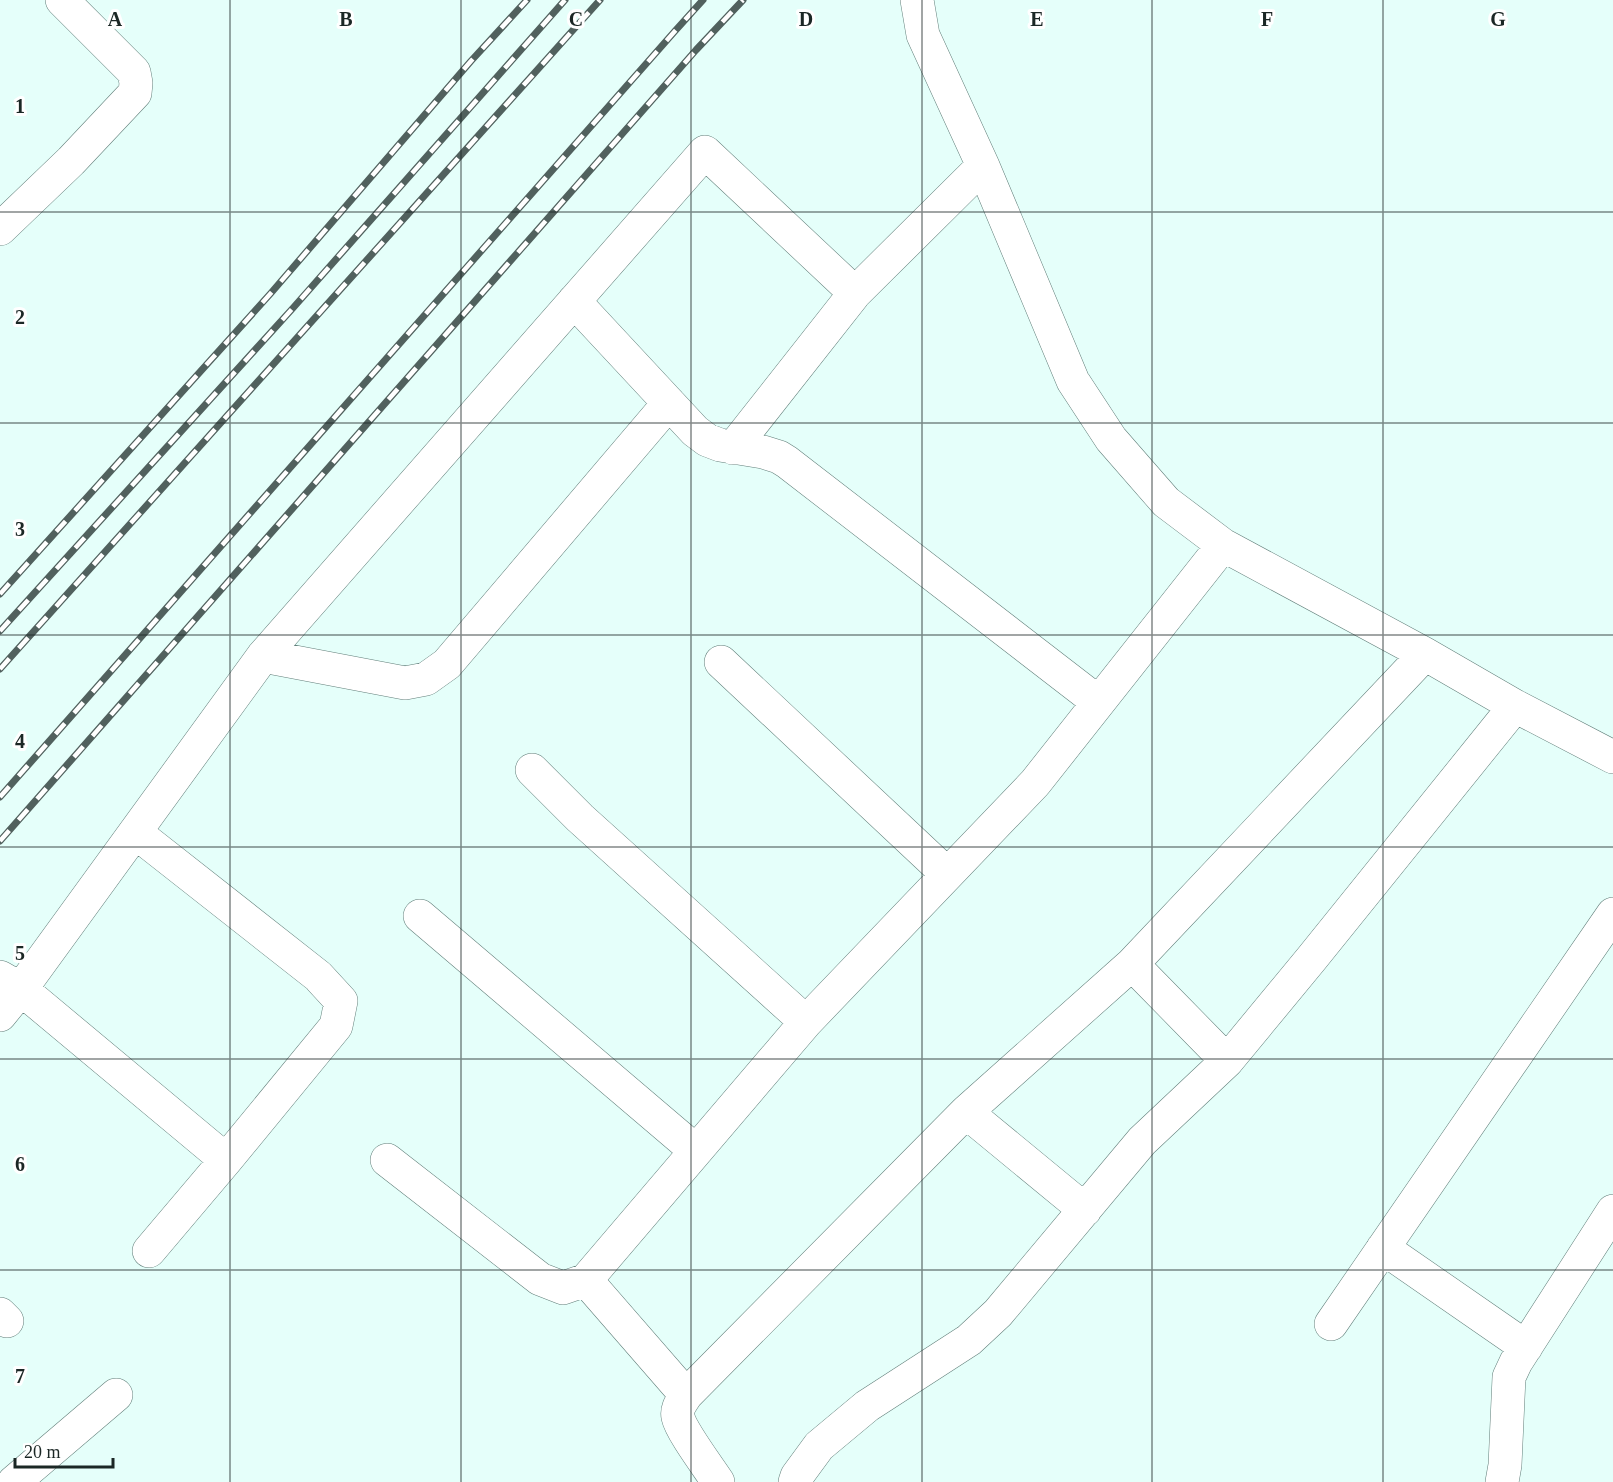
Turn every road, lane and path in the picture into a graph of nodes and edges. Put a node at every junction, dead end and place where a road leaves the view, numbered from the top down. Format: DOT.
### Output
graph roads {
  1 [pos="62,0"];
  2 [pos="917,0"];
  3 [pos="983,166"];
  4 [pos="0,229"];
  5 [pos="855,293"];
  6 [pos="574,301"];
  7 [pos="669,403"];
  8 [pos="733,448"];
  9 [pos="1223,545"];
  10 [pos="1425,654"];
  11 [pos="263,656"];
  12 [pos="721,662"];
  13 [pos="1098,702"];
  14 [pos="1515,706"];
  15 [pos="1613,757"];
  16 [pos="532,770"];
  17 [pos="135,832"];
  18 [pos="947,874"];
  19 [pos="1613,914"];
  20 [pos="420,916"];
  21 [pos="1132,964"];
  22 [pos="11,983"];
  23 [pos="0,1016"];
  24 [pos="806,1022"];
  25 [pos="1227,1061"];
  26 [pos="966,1112"];
  27 [pos="696,1151"];
  28 [pos="226,1160"];
  29 [pos="387,1160"];
  30 [pos="1084,1210"];
  31 [pos="1613,1211"];
  32 [pos="1383,1248"];
  33 [pos="148,1251"];
  34 [pos="586,1281"];
  35 [pos="1331,1324"];
  36 [pos="1526,1347"];
  37 [pos="116,1395"];
  38 [pos="686,1395"];
  39 [pos="14,1482"];
  40 [pos="718,1482"];
  41 [pos="795,1482"];
  42 [pos="1502,1482"];
  1 -- 4 [label="street"];
  2 -- 3 [label="street"];
  3 -- 5 [label="street"];
  3 -- 9 [label="street"];
  5 -- 6 [label="street"];
  5 -- 8 [label="street"];
  6 -- 7 [label="street"];
  6 -- 11 [label="street"];
  7 -- 8 [label="street"];
  7 -- 11 [label="street"];
  8 -- 13 [label="street"];
  9 -- 10 [label="street"];
  9 -- 13 [label="street"];
  10 -- 14 [label="street"];
  10 -- 21 [label="street"];
  11 -- 17 [label="street"];
  12 -- 18 [label="street"];
  13 -- 18 [label="street"];
  14 -- 15 [label="street"];
  14 -- 25 [label="street"];
  16 -- 24 [label="street"];
  17 -- 22 [label="street"];
  17 -- 28 [label="street"];
  18 -- 24 [label="street"];
  19 -- 32 [label="street"];
  20 -- 27 [label="street"];
  21 -- 25 [label="street"];
  21 -- 26 [label="street"];
  22 -- 23 [label="street"];
  22 -- 28 [label="street"];
  24 -- 27 [label="street"];
  25 -- 30 [label="street"];
  26 -- 30 [label="street"];
  26 -- 38 [label="street"];
  27 -- 34 [label="street"];
  28 -- 33 [label="street"];
  29 -- 34 [label="street"];
  30 -- 41 [label="street"];
  31 -- 36 [label="street"];
  32 -- 35 [label="street"];
  32 -- 36 [label="street"];
  34 -- 38 [label="street"];
  36 -- 42 [label="street"];
  37 -- 39 [label="street"];
  38 -- 40 [label="street"];
}
